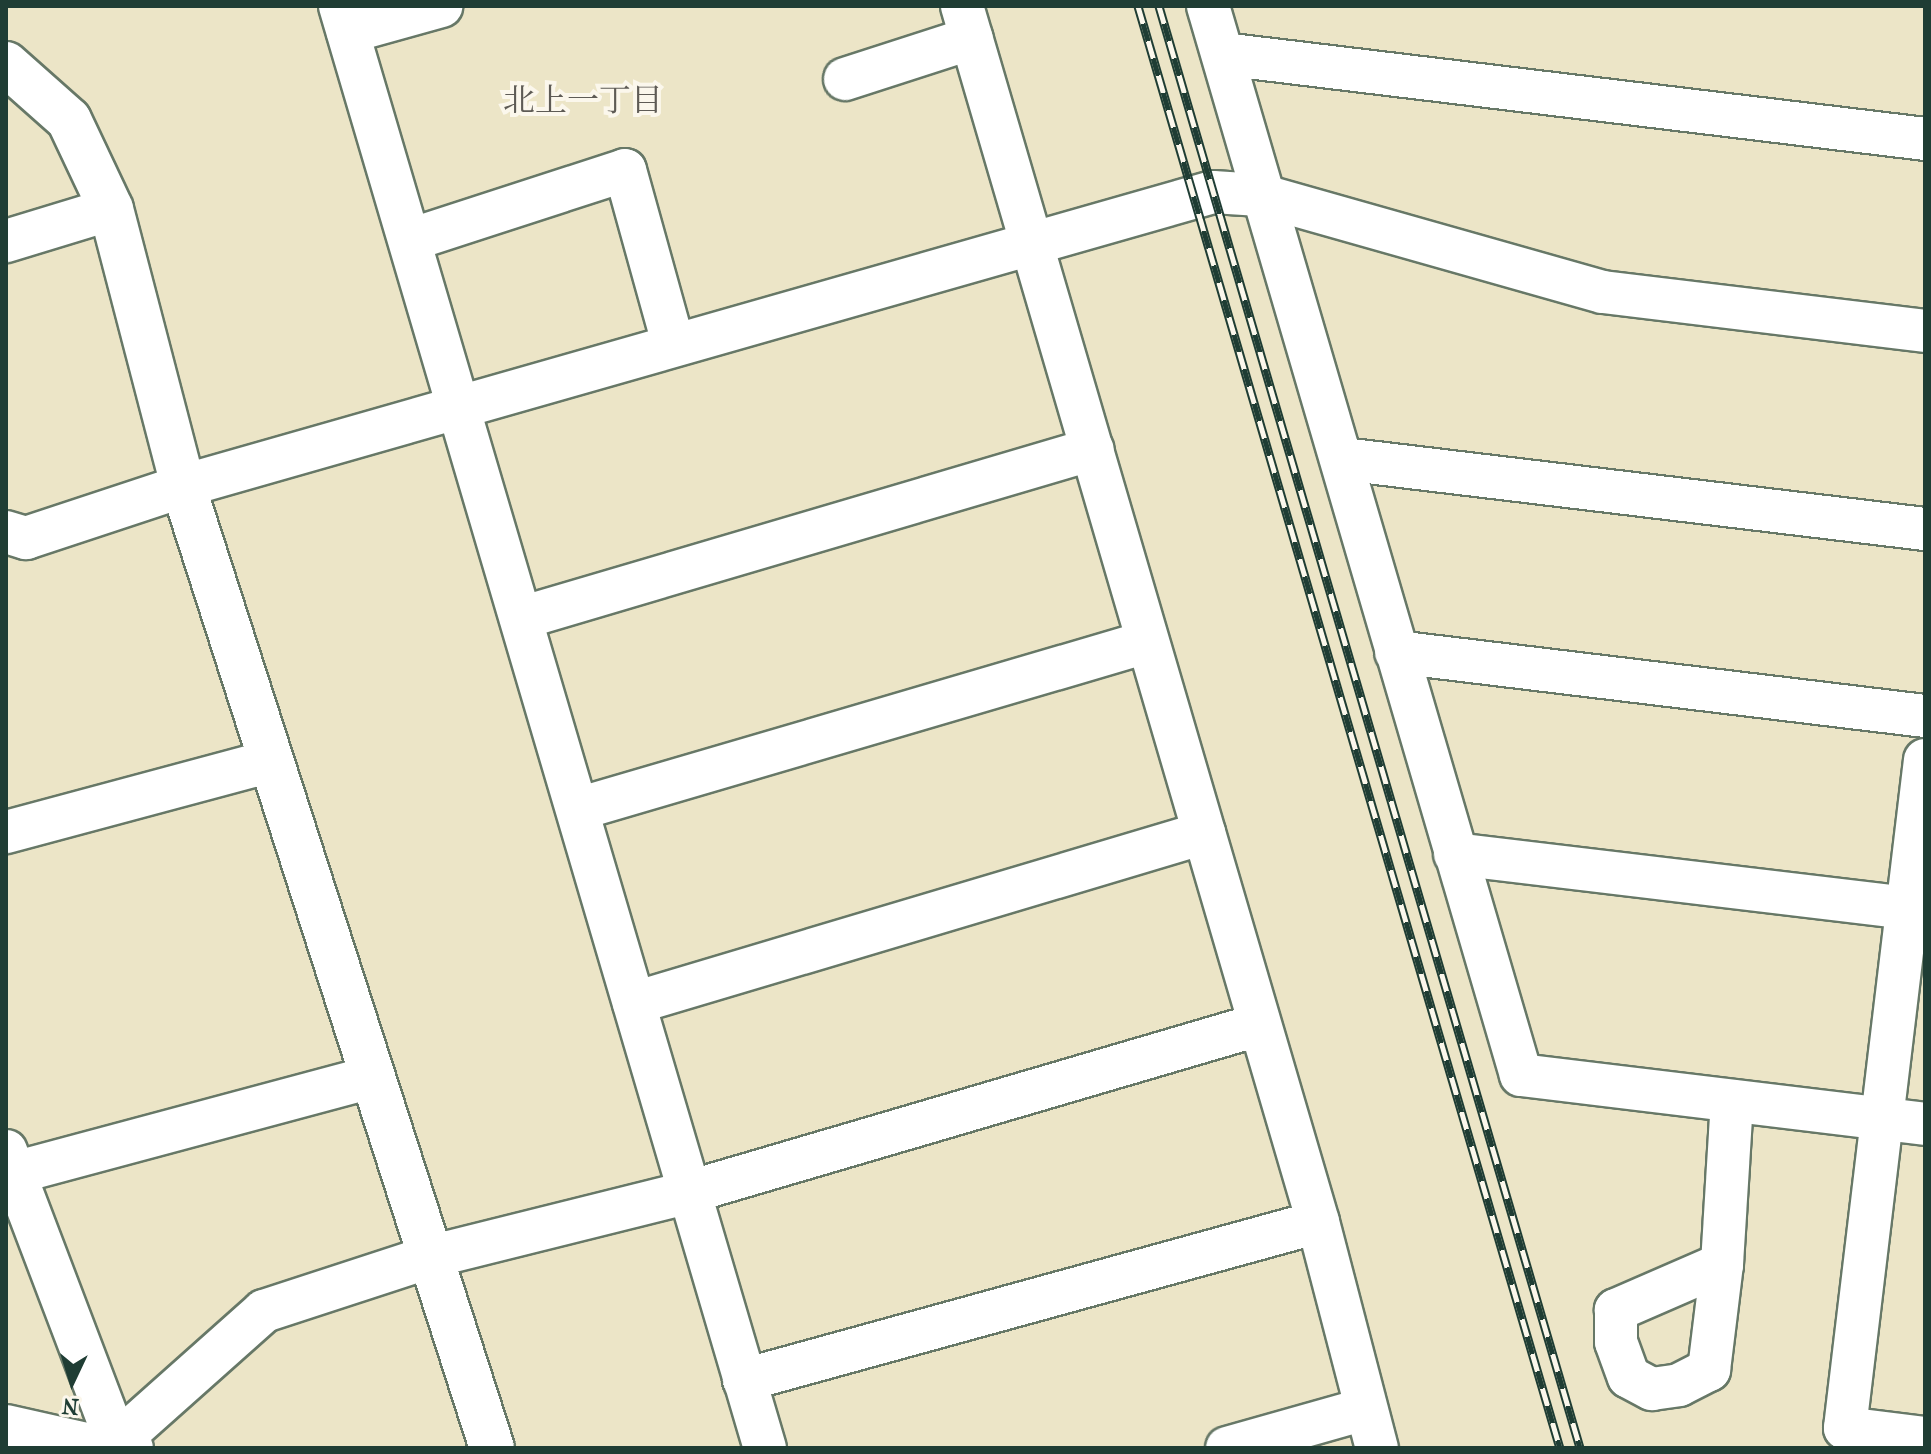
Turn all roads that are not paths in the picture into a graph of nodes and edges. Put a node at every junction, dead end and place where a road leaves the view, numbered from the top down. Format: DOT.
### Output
graph roads {
  1 [pos="441,6"];
  2 [pos="1208,6"];
  3 [pos="344,19"];
  4 [pos="967,22"];
  5 [pos="1223,54"];
  6 [pos="6,64"];
  7 [pos="845,79"];
  8 [pos="1925,139"];
  9 [pos="1260,195"];
  10 [pos="111,209"];
  11 [pos="410,240"];
  12 [pos="6,241"];
  13 [pos="1033,244"];
  14 [pos="1925,331"];
  15 [pos="673,343"];
  16 [pos="461,408"];
  17 [pos="1093,449"];
  18 [pos="1343,459"];
  19 [pos="183,486"];
  20 [pos="1925,529"];
  21 [pos="6,532"];
  22 [pos="521,618"];
  23 [pos="1147,642"];
  24 [pos="1396,652"];
  25 [pos="1925,716"];
  26 [pos="1925,760"];
  27 [pos="271,761"];
  28 [pos="578,809"];
  29 [pos="6,832"];
  30 [pos="1204,833"];
  31 [pos="1455,854"];
  32 [pos="1907,908"];
  33 [pos="634,1003"];
  34 [pos="1258,1025"];
  35 [pos="372,1077"];
  36 [pos="1732,1101"];
  37 [pos="1882,1119"];
  38 [pos="1925,1124"];
  39 [pos="9,1166"];
  40 [pos="689,1192"];
  41 [pos="1318,1222"];
  42 [pos="429,1257"];
  43 [pos="1722,1264"];
  44 [pos="744,1380"];
  45 [pos="1365,1409"];
  46 [pos="6,1426"];
  47 [pos="1925,1438"];
  48 [pos="123,1446"];
  49 [pos="492,1448"];
  50 [pos="765,1448"];
  51 [pos="1227,1448"];
  52 [pos="1377,1448"];
  1 -- 3 [label="street"];
  2 -- 5 [label="street"];
  3 -- 11 [label="street"];
  4 -- 7 [label="street"];
  4 -- 13 [label="street"];
  5 -- 8 [label="street"];
  5 -- 9 [label="street"];
  6 -- 10 [label="street"];
  9 -- 13 [label="street"];
  9 -- 14 [label="street"];
  9 -- 18 [label="street"];
  10 -- 12 [label="street"];
  10 -- 19 [label="street"];
  11 -- 15 [label="street"];
  11 -- 16 [label="street"];
  13 -- 15 [label="street"];
  13 -- 17 [label="street"];
  15 -- 16 [label="street"];
  16 -- 19 [label="street"];
  16 -- 22 [label="street"];
  17 -- 22 [label="street"];
  17 -- 23 [label="street"];
  18 -- 20 [label="street"];
  18 -- 24 [label="street"];
  19 -- 21 [label="street"];
  19 -- 27 [label="street"];
  22 -- 28 [label="street"];
  23 -- 28 [label="street"];
  23 -- 30 [label="street"];
  24 -- 25 [label="street"];
  24 -- 31 [label="street"];
  26 -- 32 [label="street"];
  27 -- 29 [label="street"];
  27 -- 35 [label="street"];
  28 -- 33 [label="street"];
  30 -- 33 [label="street"];
  30 -- 34 [label="street"];
  31 -- 32 [label="street"];
  31 -- 36 [label="street"];
  32 -- 37 [label="street"];
  33 -- 40 [label="street"];
  34 -- 40 [label="street"];
  34 -- 41 [label="street"];
  35 -- 39 [label="street"];
  35 -- 42 [label="street"];
  36 -- 37 [label="street"];
  36 -- 43 [label="street"];
  37 -- 38 [label="street"];
  37 -- 47 [label="street"];
  39 -- 48 [label="street"];
  40 -- 42 [label="street"];
  40 -- 44 [label="street"];
  41 -- 44 [label="street"];
  41 -- 45 [label="street"];
  42 -- 48 [label="street"];
  42 -- 49 [label="street"];
  44 -- 50 [label="street"];
  45 -- 51 [label="street"];
  45 -- 52 [label="street"];
  46 -- 48 [label="street"];
}
